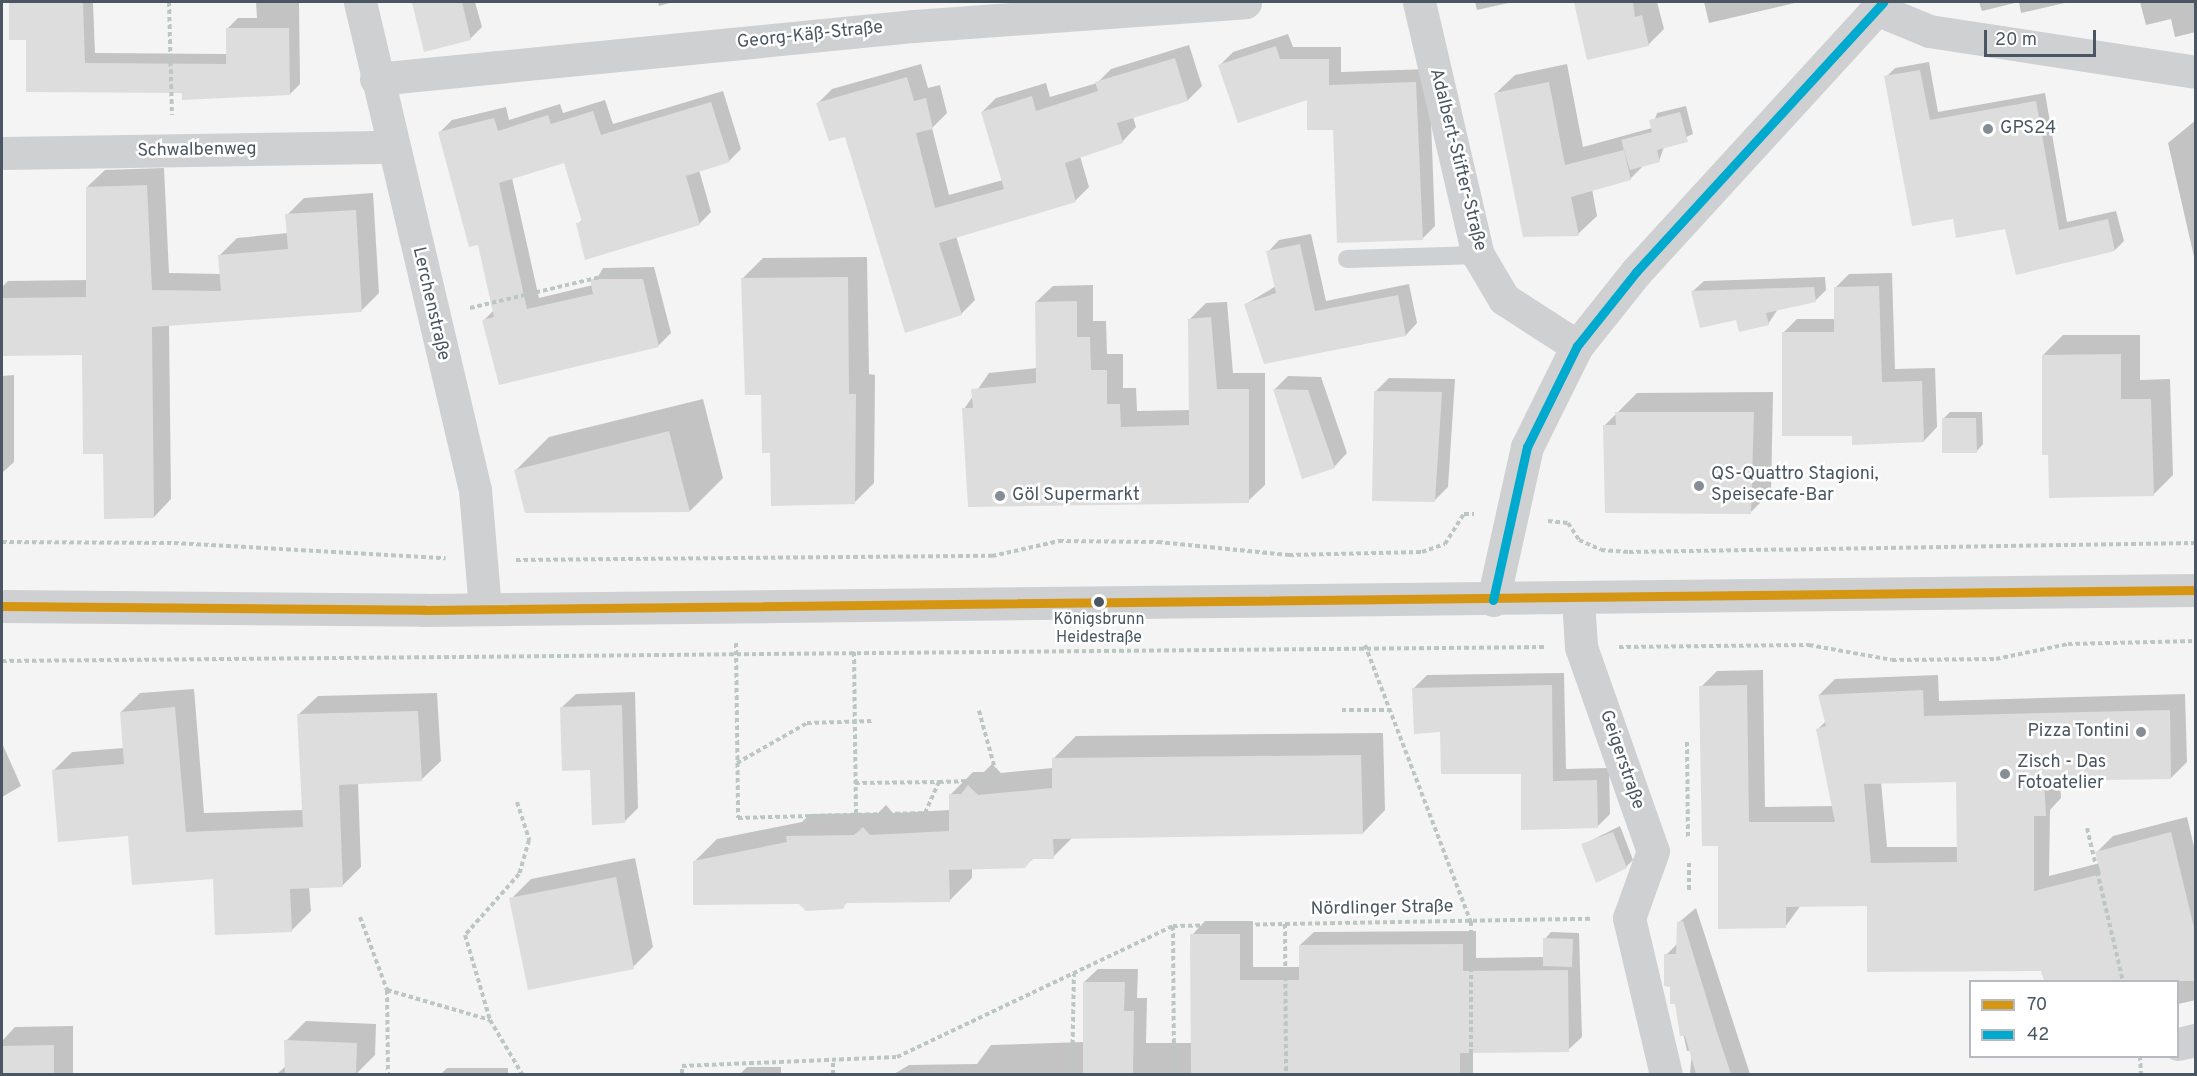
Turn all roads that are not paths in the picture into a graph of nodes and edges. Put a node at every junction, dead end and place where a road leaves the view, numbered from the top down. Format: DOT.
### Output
graph roads {
  1 [pos="360,2"];
  2 [pos="1245,2"];
  3 [pos="1419,2"];
  4 [pos="1880,5"];
  5 [pos="2196,72"];
  6 [pos="376,79"];
  7 [pos="393,147"];
  8 [pos="2,153"];
  9 [pos="1478,255"];
  10 [pos="1347,259"];
  11 [pos="1577,346"];
  12 [pos="2196,590"];
  13 [pos="1493,600"];
  14 [pos="1578,600"];
  15 [pos="2,606"];
  16 [pos="485,609"];
  17 [pos="2196,1040"];
  18 [pos="2179,1044"];
  19 [pos="1666,1074"];
  1 -- 6 [label="street, Lerchenstraße"];
  2 -- 6 [label="street, Georg-Käß-Straße"];
  3 -- 9 [label="street, Adalbert-Stifter-Straße"];
  4 -- 5 [label="street"];
  4 -- 11 [label="street"];
  6 -- 7 [label="street, Lerchenstraße"];
  7 -- 8 [label="street, Schwalbenweg"];
  7 -- 16 [label="street, Lerchenstraße"];
  9 -- 10 [label="lane"];
  9 -- 11 [label="street, Adalbert-Stifter-Straße"];
  11 -- 13 [label="street"];
  12 -- 14 [label="street"];
  13 -- 14 [label="street"];
  13 -- 16 [label="street"];
  14 -- 19 [label="street, Geigerstraße"];
  15 -- 16 [label="street"];
  17 -- 18 [label="street"];
}
